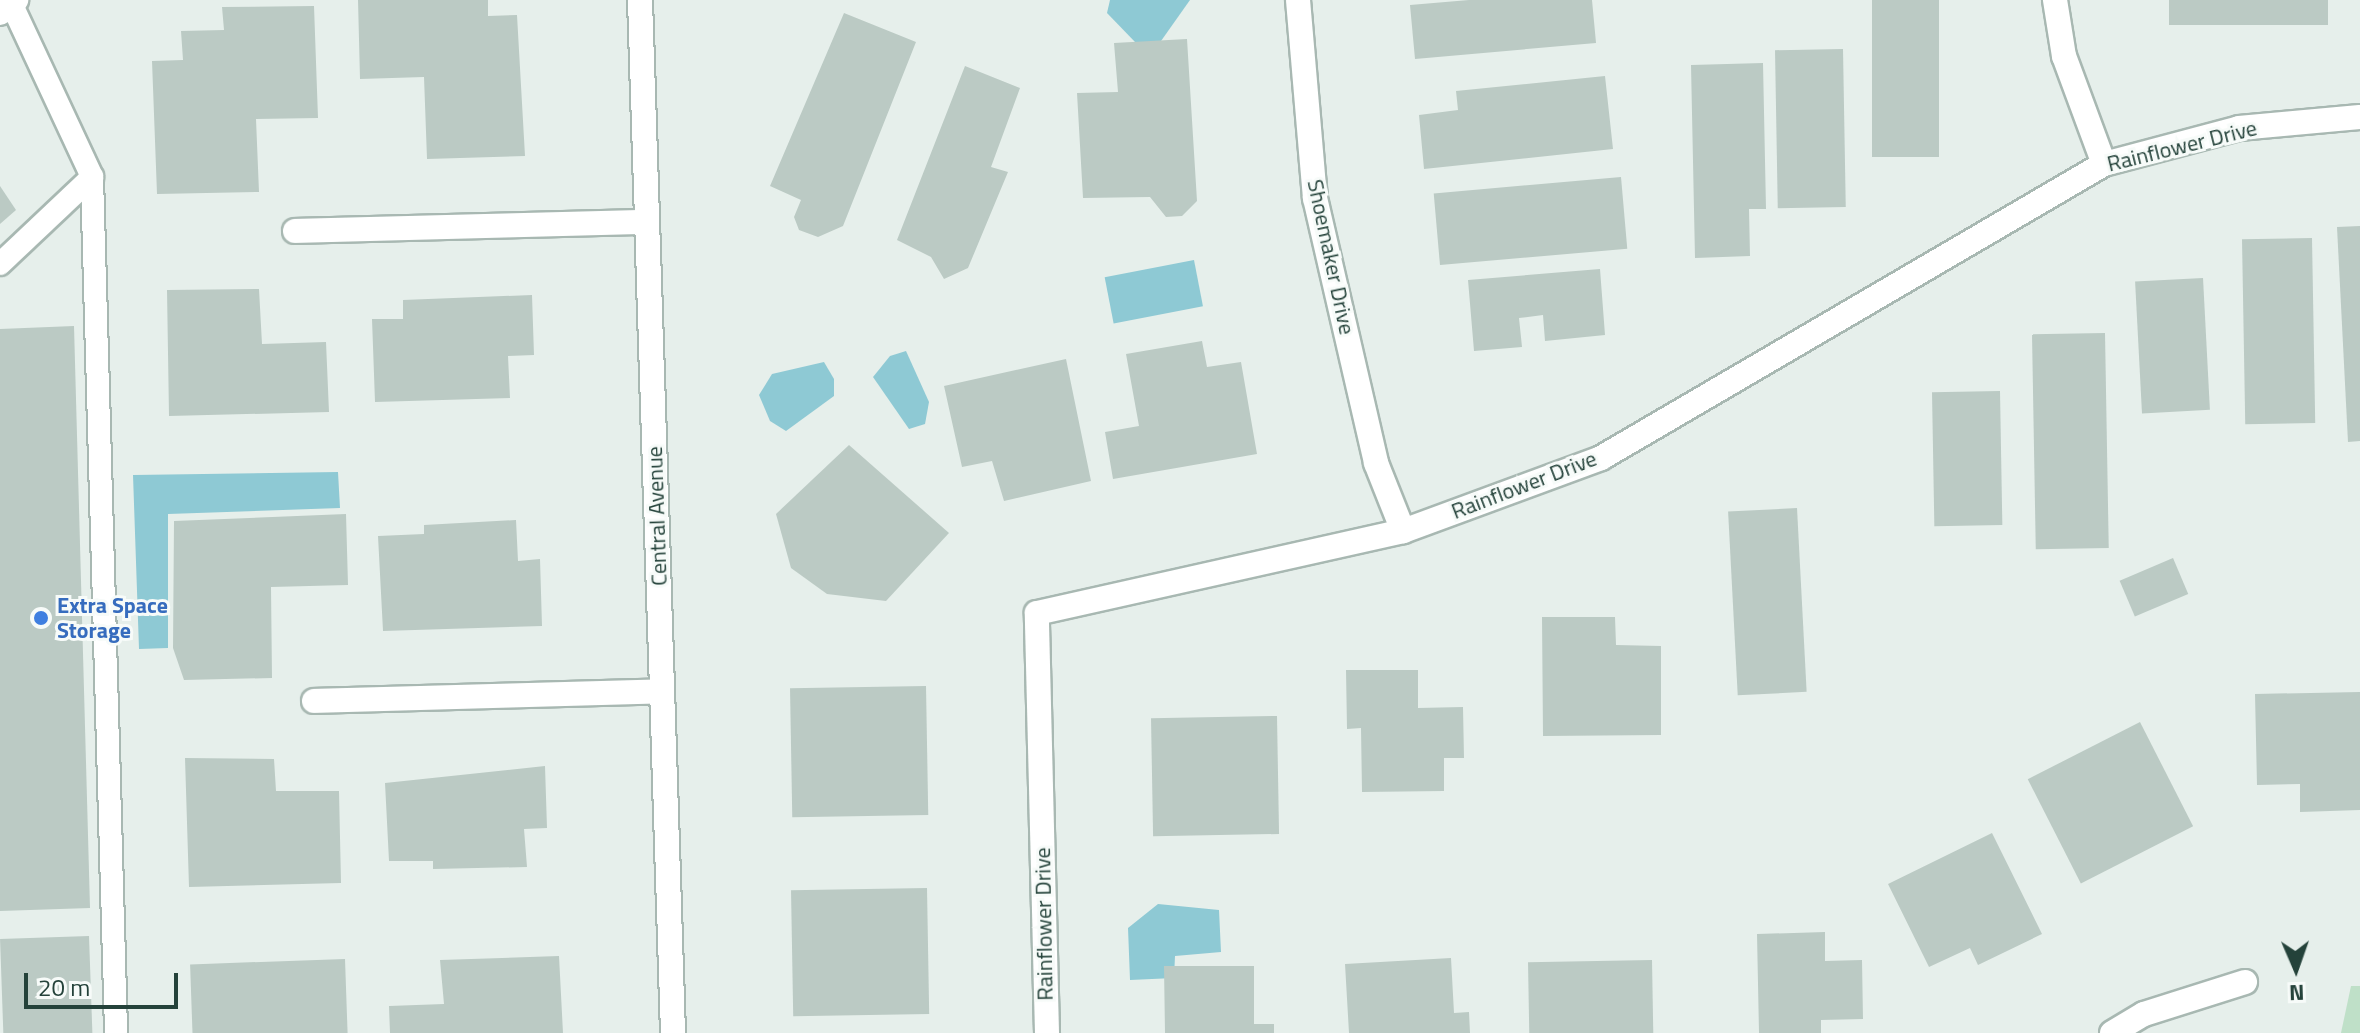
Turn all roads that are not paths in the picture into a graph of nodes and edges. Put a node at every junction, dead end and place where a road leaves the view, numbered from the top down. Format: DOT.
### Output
graph roads {
  1 [pos="640,0"];
  2 [pos="1298,0"];
  3 [pos="2055,0"];
  4 [pos="9,5"];
  5 [pos="2360,117"];
  6 [pos="2104,164"];
  7 [pos="92,177"];
  8 [pos="647,222"];
  9 [pos="295,231"];
  10 [pos="0,264"];
  11 [pos="1403,531"];
  12 [pos="662,691"];
  13 [pos="314,701"];
  14 [pos="2245,982"];
  15 [pos="116,1033"];
  16 [pos="673,1033"];
  17 [pos="1047,1033"];
  18 [pos="2112,1033"];
  1 -- 8 [label="street, Central Avenue"];
  2 -- 11 [label="street, Shoemaker Drive"];
  3 -- 6 [label="street"];
  4 -- 7 [label="lane"];
  5 -- 6 [label="street, Rainflower Drive"];
  6 -- 11 [label="street, Rainflower Drive"];
  7 -- 10 [label="lane"];
  7 -- 15 [label="lane"];
  8 -- 9 [label="street"];
  8 -- 12 [label="street, Central Avenue"];
  11 -- 17 [label="street, Rainflower Drive"];
  12 -- 13 [label="street"];
  12 -- 16 [label="street, Central Avenue"];
  14 -- 18 [label="street"];
}
